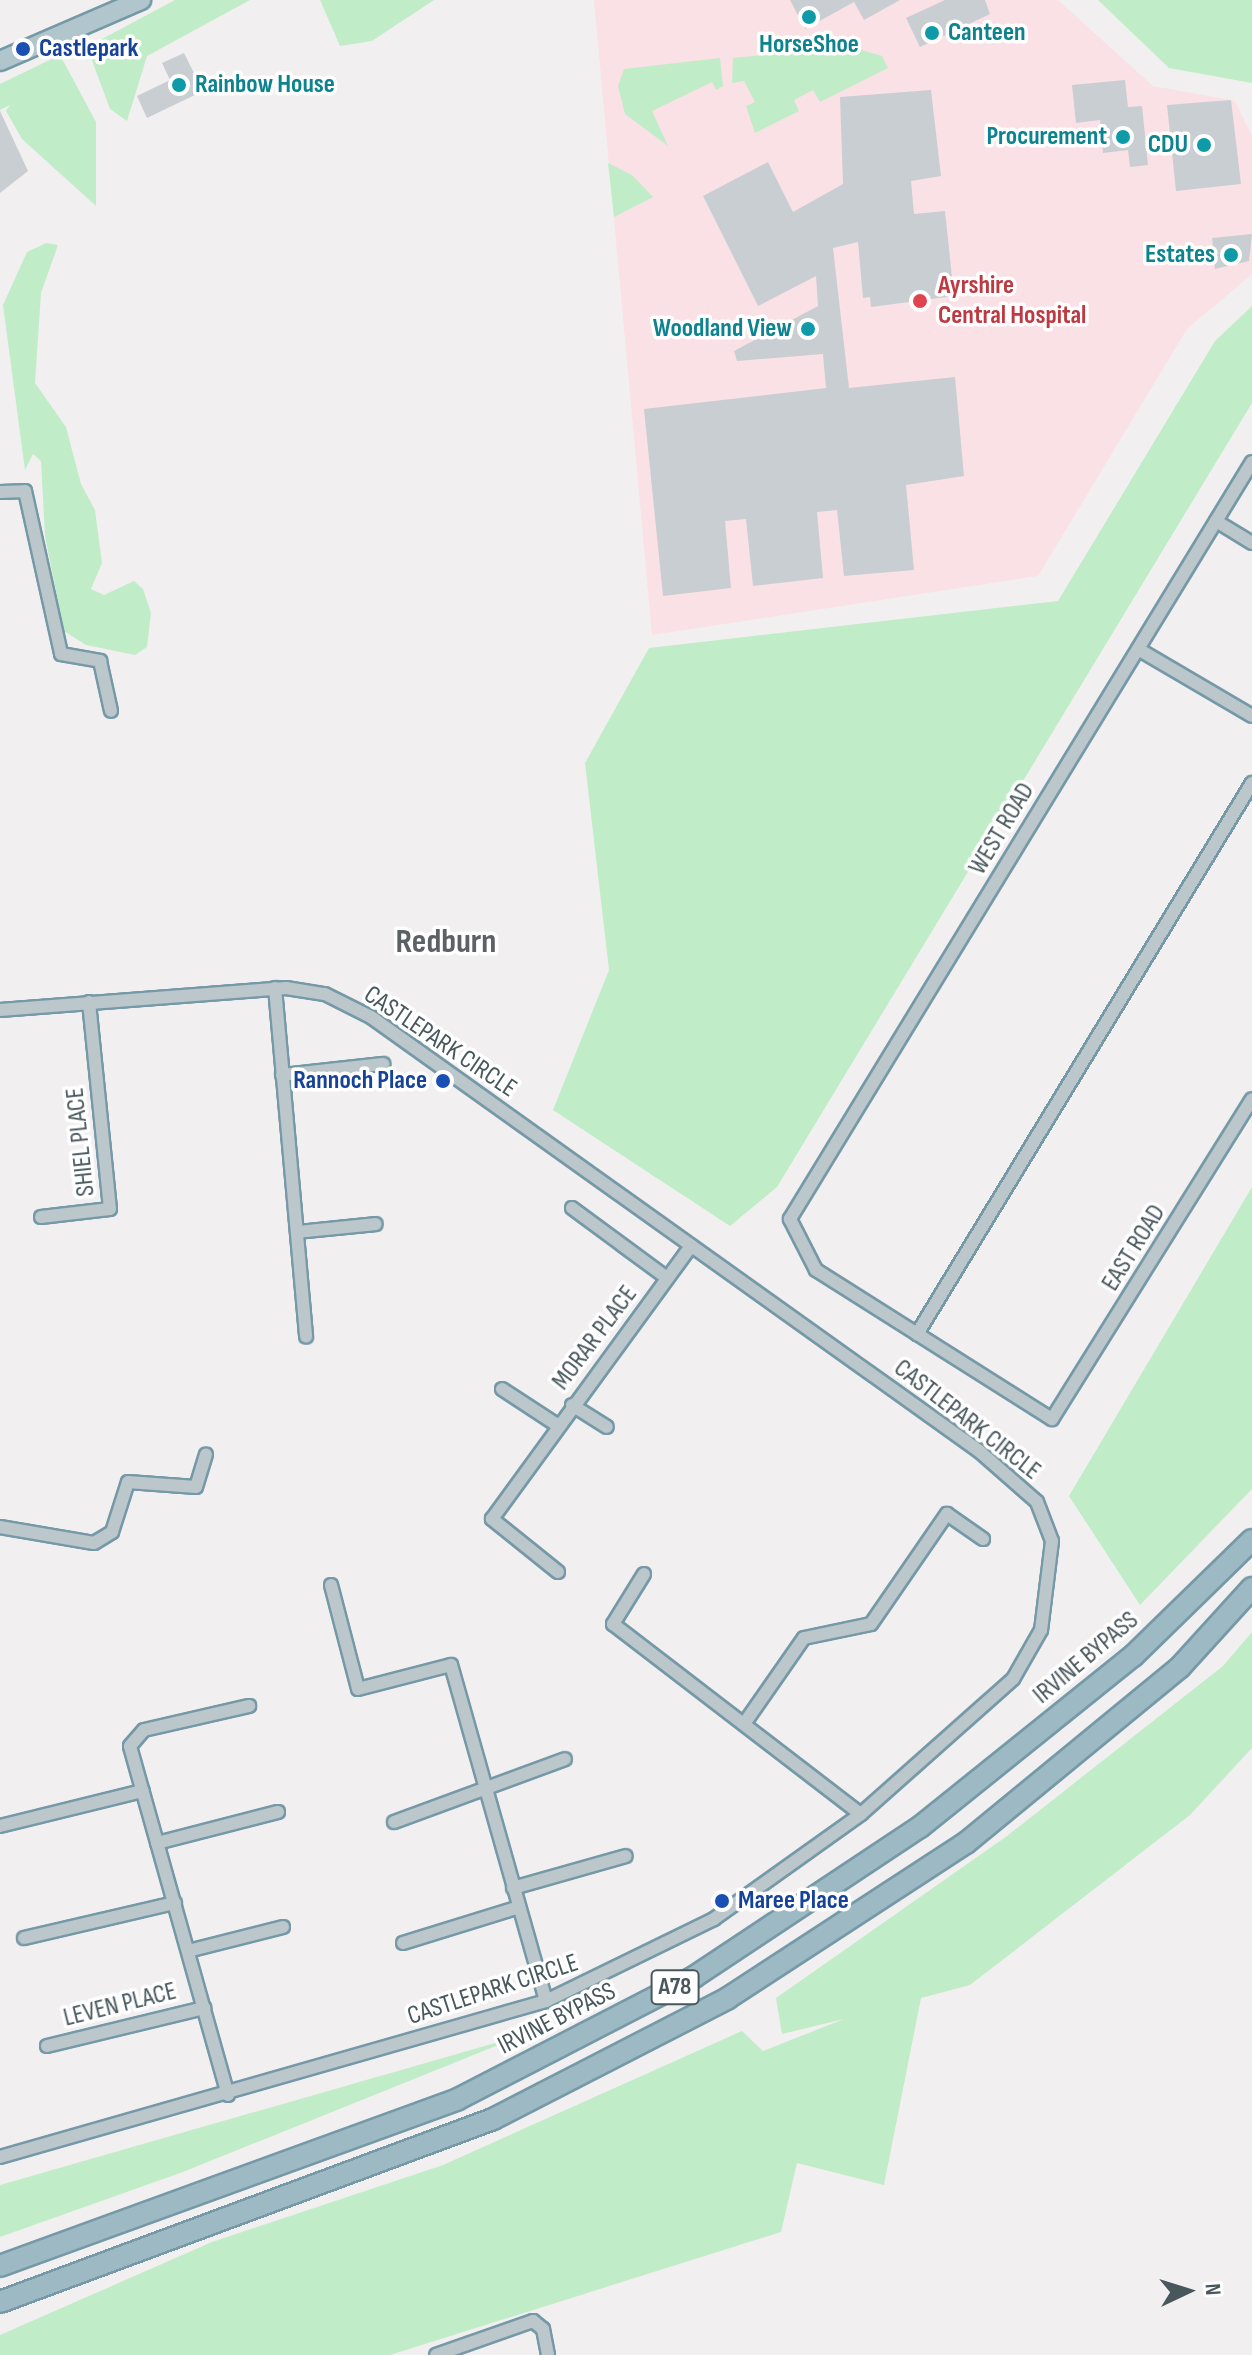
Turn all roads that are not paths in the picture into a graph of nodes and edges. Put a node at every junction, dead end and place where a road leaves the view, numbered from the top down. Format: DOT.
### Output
graph roads {
  1 [pos="141,0"];
  2 [pos="0,61"];
  3 [pos="1252,462"];
  4 [pos="0,492"];
  5 [pos="1216,521"];
  6 [pos="1252,543"];
  7 [pos="1138,649"];
  8 [pos="111,711"];
  9 [pos="1252,716"];
  10 [pos="1252,783"];
  11 [pos="275,988"];
  12 [pos="89,1002"];
  13 [pos="0,1010"];
  14 [pos="383,1064"];
  15 [pos="282,1075"];
  16 [pos="1252,1099"];
  17 [pos="572,1208"];
  18 [pos="41,1217"];
  19 [pos="376,1224"];
  20 [pos="297,1232"];
  21 [pos="691,1246"];
  22 [pos="667,1278"];
  23 [pos="917,1334"];
  24 [pos="306,1337"];
  25 [pos="502,1389"];
  26 [pos="572,1405"];
  27 [pos="557,1425"];
  28 [pos="607,1427"];
  29 [pos="206,1455"];
  30 [pos="0,1527"];
  31 [pos="983,1539"];
  32 [pos="1252,1540"];
  33 [pos="558,1572"];
  34 [pos="644,1574"];
  35 [pos="331,1585"];
  36 [pos="1252,1588"];
  37 [pos="249,1706"];
  38 [pos="746,1721"];
  39 [pos="565,1759"];
  40 [pos="486,1790"];
  41 [pos="143,1791"];
  42 [pos="278,1812"];
  43 [pos="861,1814"];
  44 [pos="394,1822"];
  45 [pos="0,1826"];
  46 [pos="157,1843"];
  47 [pos="626,1856"];
  48 [pos="513,1888"];
  49 [pos="175,1903"];
  50 [pos="519,1907"];
  51 [pos="283,1927"];
  52 [pos="24,1938"];
  53 [pos="403,1943"];
  54 [pos="188,1951"];
  55 [pos="546,2001"];
  56 [pos="204,2008"];
  57 [pos="47,2046"];
  58 [pos="228,2095"];
  59 [pos="0,2157"];
  60 [pos="0,2266"];
  61 [pos="0,2302"];
  62 [pos="436,2355"];
  63 [pos="548,2355"];
  1 -- 2 [label="main road"];
  3 -- 5 [label="street, WEST ROAD"];
  4 -- 8 [label="street"];
  5 -- 6 [label="street"];
  5 -- 7 [label="street, WEST ROAD"];
  7 -- 9 [label="street"];
  7 -- 23 [label="street, WEST ROAD"];
  10 -- 23 [label="street"];
  11 -- 12 [label="street, CASTLEPARK CIRCLE"];
  11 -- 15 [label="street"];
  11 -- 21 [label="street, CASTLEPARK CIRCLE"];
  12 -- 13 [label="street, CASTLEPARK CIRCLE"];
  12 -- 18 [label="street, SHIEL PLACE"];
  14 -- 15 [label="street"];
  15 -- 20 [label="street"];
  16 -- 23 [label="street, EAST ROAD"];
  17 -- 22 [label="street, MORAR PLACE"];
  19 -- 20 [label="street"];
  20 -- 24 [label="street"];
  21 -- 22 [label="street, MORAR PLACE"];
  21 -- 43 [label="street, CASTLEPARK CIRCLE"];
  22 -- 26 [label="street, MORAR PLACE"];
  25 -- 27 [label="street, MORAR PLACE"];
  26 -- 27 [label="street, MORAR PLACE"];
  26 -- 28 [label="street"];
  27 -- 33 [label="street, MORAR PLACE"];
  29 -- 30 [label="street"];
  31 -- 38 [label="street"];
  32 -- 60 [label="highway, IRVINE BYPASS / A78"];
  34 -- 38 [label="street"];
  35 -- 40 [label="street"];
  36 -- 61 [label="highway, A78"];
  37 -- 41 [label="street, LEVEN PLACE"];
  38 -- 43 [label="street"];
  39 -- 40 [label="street"];
  40 -- 44 [label="street"];
  40 -- 48 [label="street"];
  41 -- 45 [label="street"];
  41 -- 46 [label="street, LEVEN PLACE"];
  42 -- 46 [label="street"];
  43 -- 55 [label="street, CASTLEPARK CIRCLE"];
  46 -- 49 [label="street, LEVEN PLACE"];
  47 -- 48 [label="street"];
  48 -- 50 [label="street"];
  49 -- 52 [label="street"];
  49 -- 54 [label="street, LEVEN PLACE"];
  50 -- 53 [label="street"];
  50 -- 55 [label="street"];
  51 -- 54 [label="street, LEVEN PLACE"];
  54 -- 56 [label="street, LEVEN PLACE"];
  55 -- 58 [label="street, CASTLEPARK CIRCLE"];
  56 -- 57 [label="street, LEVEN PLACE"];
  56 -- 58 [label="street, LEVEN PLACE"];
  58 -- 59 [label="street, CASTLEPARK CIRCLE"];
  62 -- 63 [label="street"];
}
